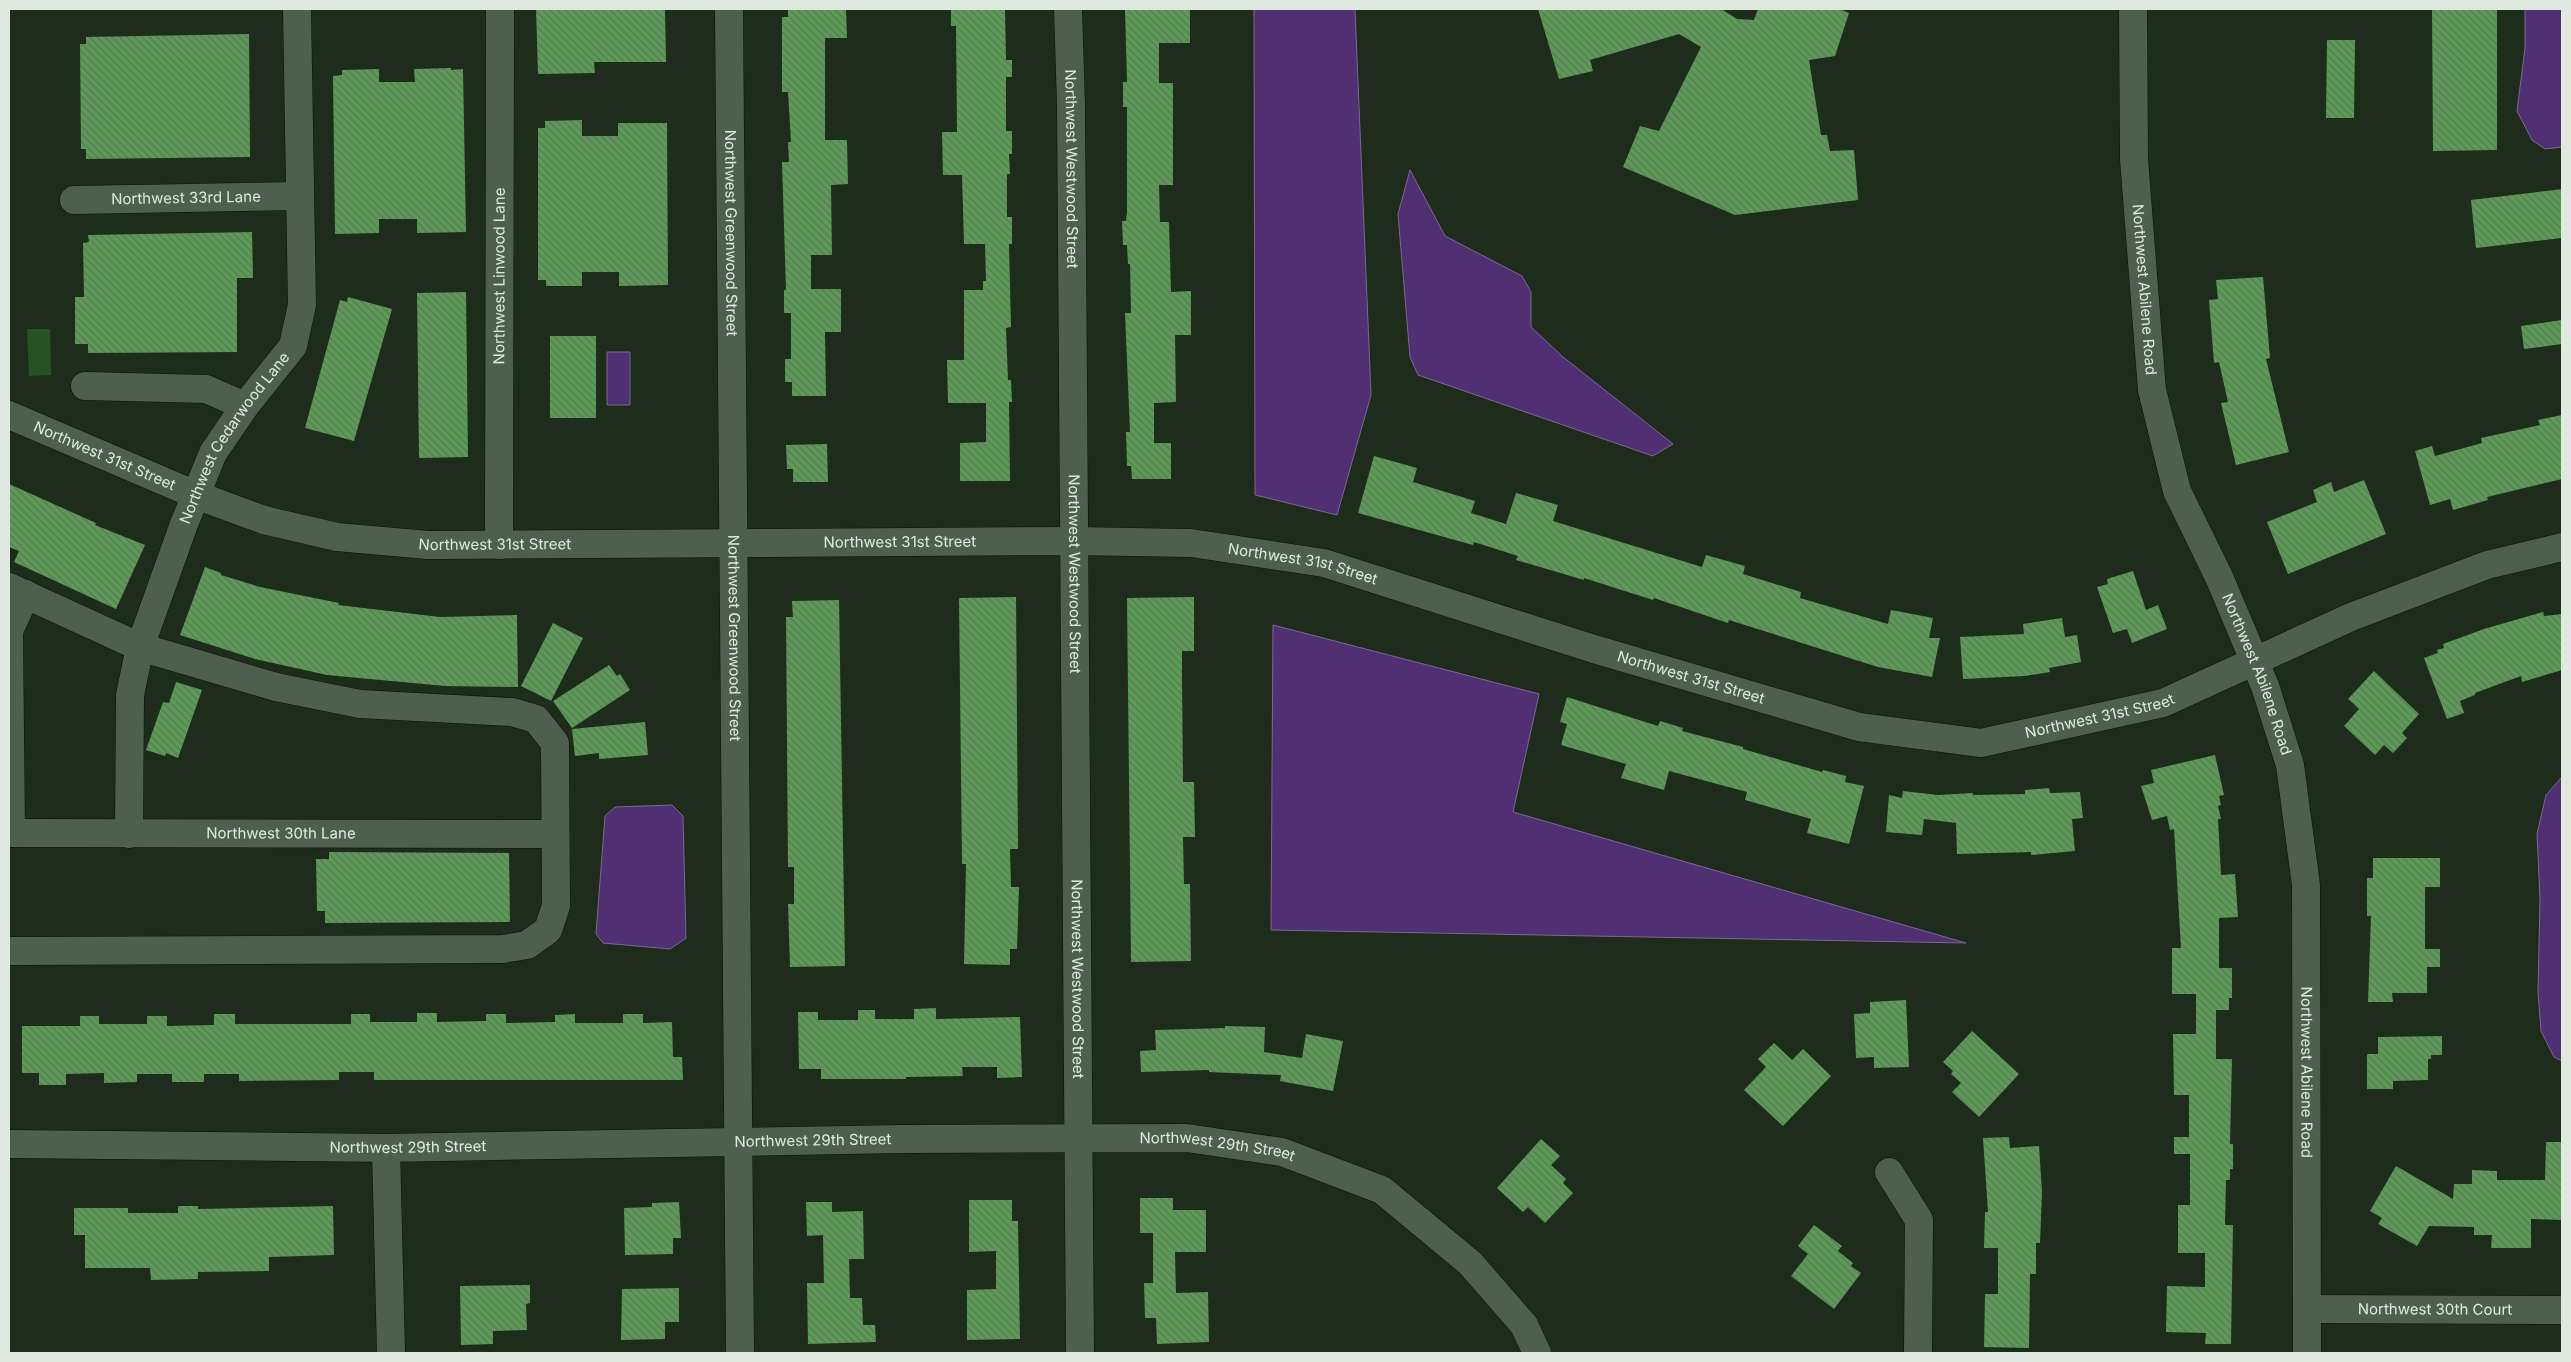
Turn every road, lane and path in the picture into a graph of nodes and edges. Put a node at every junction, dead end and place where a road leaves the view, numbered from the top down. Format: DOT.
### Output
graph roads {
  1 [pos="297,9"];
  2 [pos="500,9"];
  3 [pos="729,9"];
  4 [pos="1068,9"];
  5 [pos="2133,9"];
  6 [pos="300,196"];
  7 [pos="74,200"];
  8 [pos="86,386"];
  9 [pos="245,406"];
  10 [pos="9,415"];
  11 [pos="196,494"];
  12 [pos="1073,541"];
  13 [pos="734,543"];
  14 [pos="499,545"];
  15 [pos="2562,547"];
  16 [pos="18,590"];
  17 [pos="140,647"];
  18 [pos="2256,660"];
  19 [pos="10,833"];
  20 [pos="129,834"];
  21 [pos="555,834"];
  22 [pos="9,951"];
  23 [pos="1079,1139"];
  24 [pos="739,1143"];
  25 [pos="9,1144"];
  26 [pos="386,1148"];
  27 [pos="1889,1172"];
  28 [pos="2307,1309"];
  29 [pos="2562,1310"];
  30 [pos="391,1353"];
  31 [pos="740,1353"];
  32 [pos="1080,1353"];
  33 [pos="1537,1353"];
  34 [pos="1918,1353"];
  35 [pos="2307,1353"];
  1 -- 6 [label="street, Northwest Cedarwood Lane"];
  2 -- 14 [label="street, Northwest Linwood Lane"];
  3 -- 13 [label="street, Northwest Greenwood Street"];
  4 -- 12 [label="street, Northwest Westwood Street"];
  5 -- 18 [label="street, Northwest Abilene Road"];
  6 -- 7 [label="street, Northwest 33rd Lane"];
  6 -- 9 [label="street, Northwest Cedarwood Lane"];
  8 -- 9 [label="street"];
  9 -- 11 [label="street, Northwest Cedarwood Lane"];
  10 -- 11 [label="street, Northwest 31st Street"];
  11 -- 14 [label="street, Northwest 31st Street"];
  11 -- 17 [label="street, Northwest Cedarwood Lane"];
  12 -- 13 [label="street, Northwest 31st Street"];
  12 -- 18 [label="street, Northwest 31st Street"];
  12 -- 23 [label="street, Northwest Westwood Street"];
  13 -- 14 [label="street, Northwest 31st Street"];
  13 -- 24 [label="street, Northwest Greenwood Street"];
  15 -- 18 [label="street, Northwest 31st Street"];
  16 -- 17 [label="street"];
  16 -- 19 [label="street"];
  17 -- 20 [label="street, Northwest Cedarwood Lane"];
  17 -- 21 [label="street"];
  18 -- 28 [label="street, Northwest Abilene Road"];
  19 -- 20 [label="street, Northwest 30th Lane"];
  20 -- 21 [label="street, Northwest 30th Lane"];
  21 -- 22 [label="street"];
  23 -- 24 [label="street, Northwest 29th Street"];
  23 -- 32 [label="street, Northwest Westwood Street"];
  23 -- 33 [label="street, Northwest 29th Street"];
  24 -- 26 [label="street, Northwest 29th Street"];
  24 -- 31 [label="street, Northwest Greenwood Street"];
  25 -- 26 [label="street, Northwest 29th Street"];
  26 -- 30 [label="street"];
  27 -- 34 [label="street"];
  28 -- 29 [label="street, Northwest 30th Court"];
  28 -- 35 [label="street, Northwest Abilene Road"];
}
